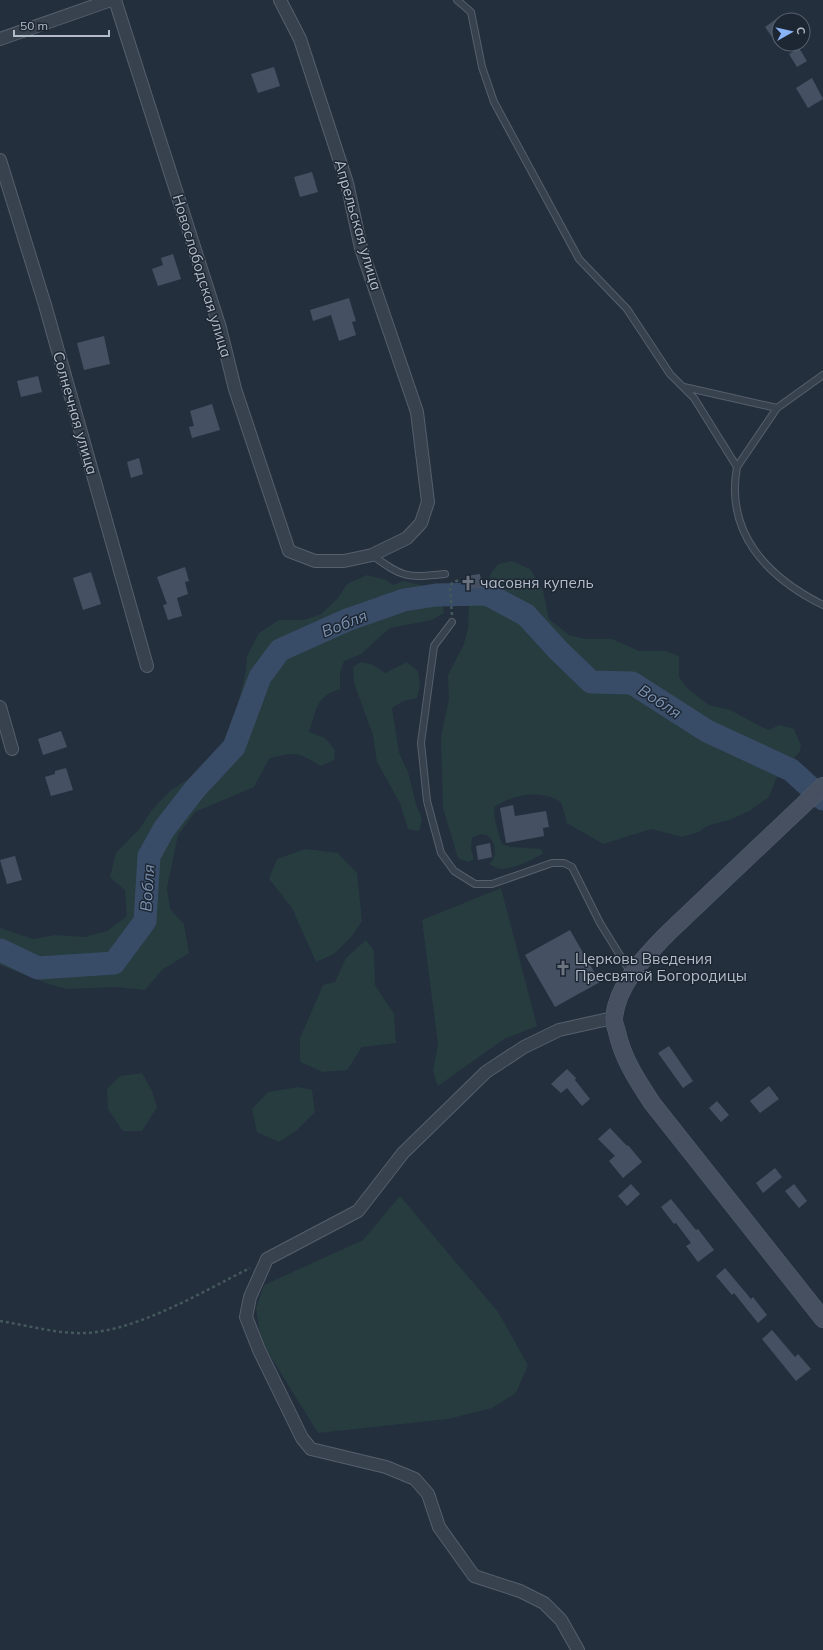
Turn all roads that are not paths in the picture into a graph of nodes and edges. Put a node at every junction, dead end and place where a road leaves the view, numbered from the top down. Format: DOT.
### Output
graph roads {
  1 [pos="111,0"];
  2 [pos="115,0"];
  3 [pos="280,0"];
  4 [pos="457,0"];
  5 [pos="0,39"];
  6 [pos="0,160"];
  7 [pos="823,375"];
  8 [pos="682,386"];
  9 [pos="777,408"];
  10 [pos="737,467"];
  11 [pos="372,555"];
  12 [pos="445,574"];
  13 [pos="823,605"];
  14 [pos="452,622"];
  15 [pos="147,666"];
  16 [pos="0,707"];
  17 [pos="12,749"];
  18 [pos="823,786"];
  19 [pos="632,975"];
  20 [pos="613,1018"];
  21 [pos="823,1319"];
  22 [pos="578,1650"];
  1 -- 5 [label="street"];
  2 -- 11 [label="street, Новослободская улица"];
  3 -- 11 [label="street, Апрельская улица"];
  4 -- 8 [label="lane"];
  6 -- 15 [label="street, Солнечная улица"];
  7 -- 9 [label="lane"];
  8 -- 9 [label="lane"];
  8 -- 10 [label="lane"];
  9 -- 10 [label="lane"];
  10 -- 13 [label="lane"];
  11 -- 12 [label="lane"];
  14 -- 19 [label="lane"];
  16 -- 17 [label="street"];
  18 -- 19 [label="street"];
  19 -- 20 [label="street"];
  20 -- 21 [label="street"];
  20 -- 22 [label="street"];
}
